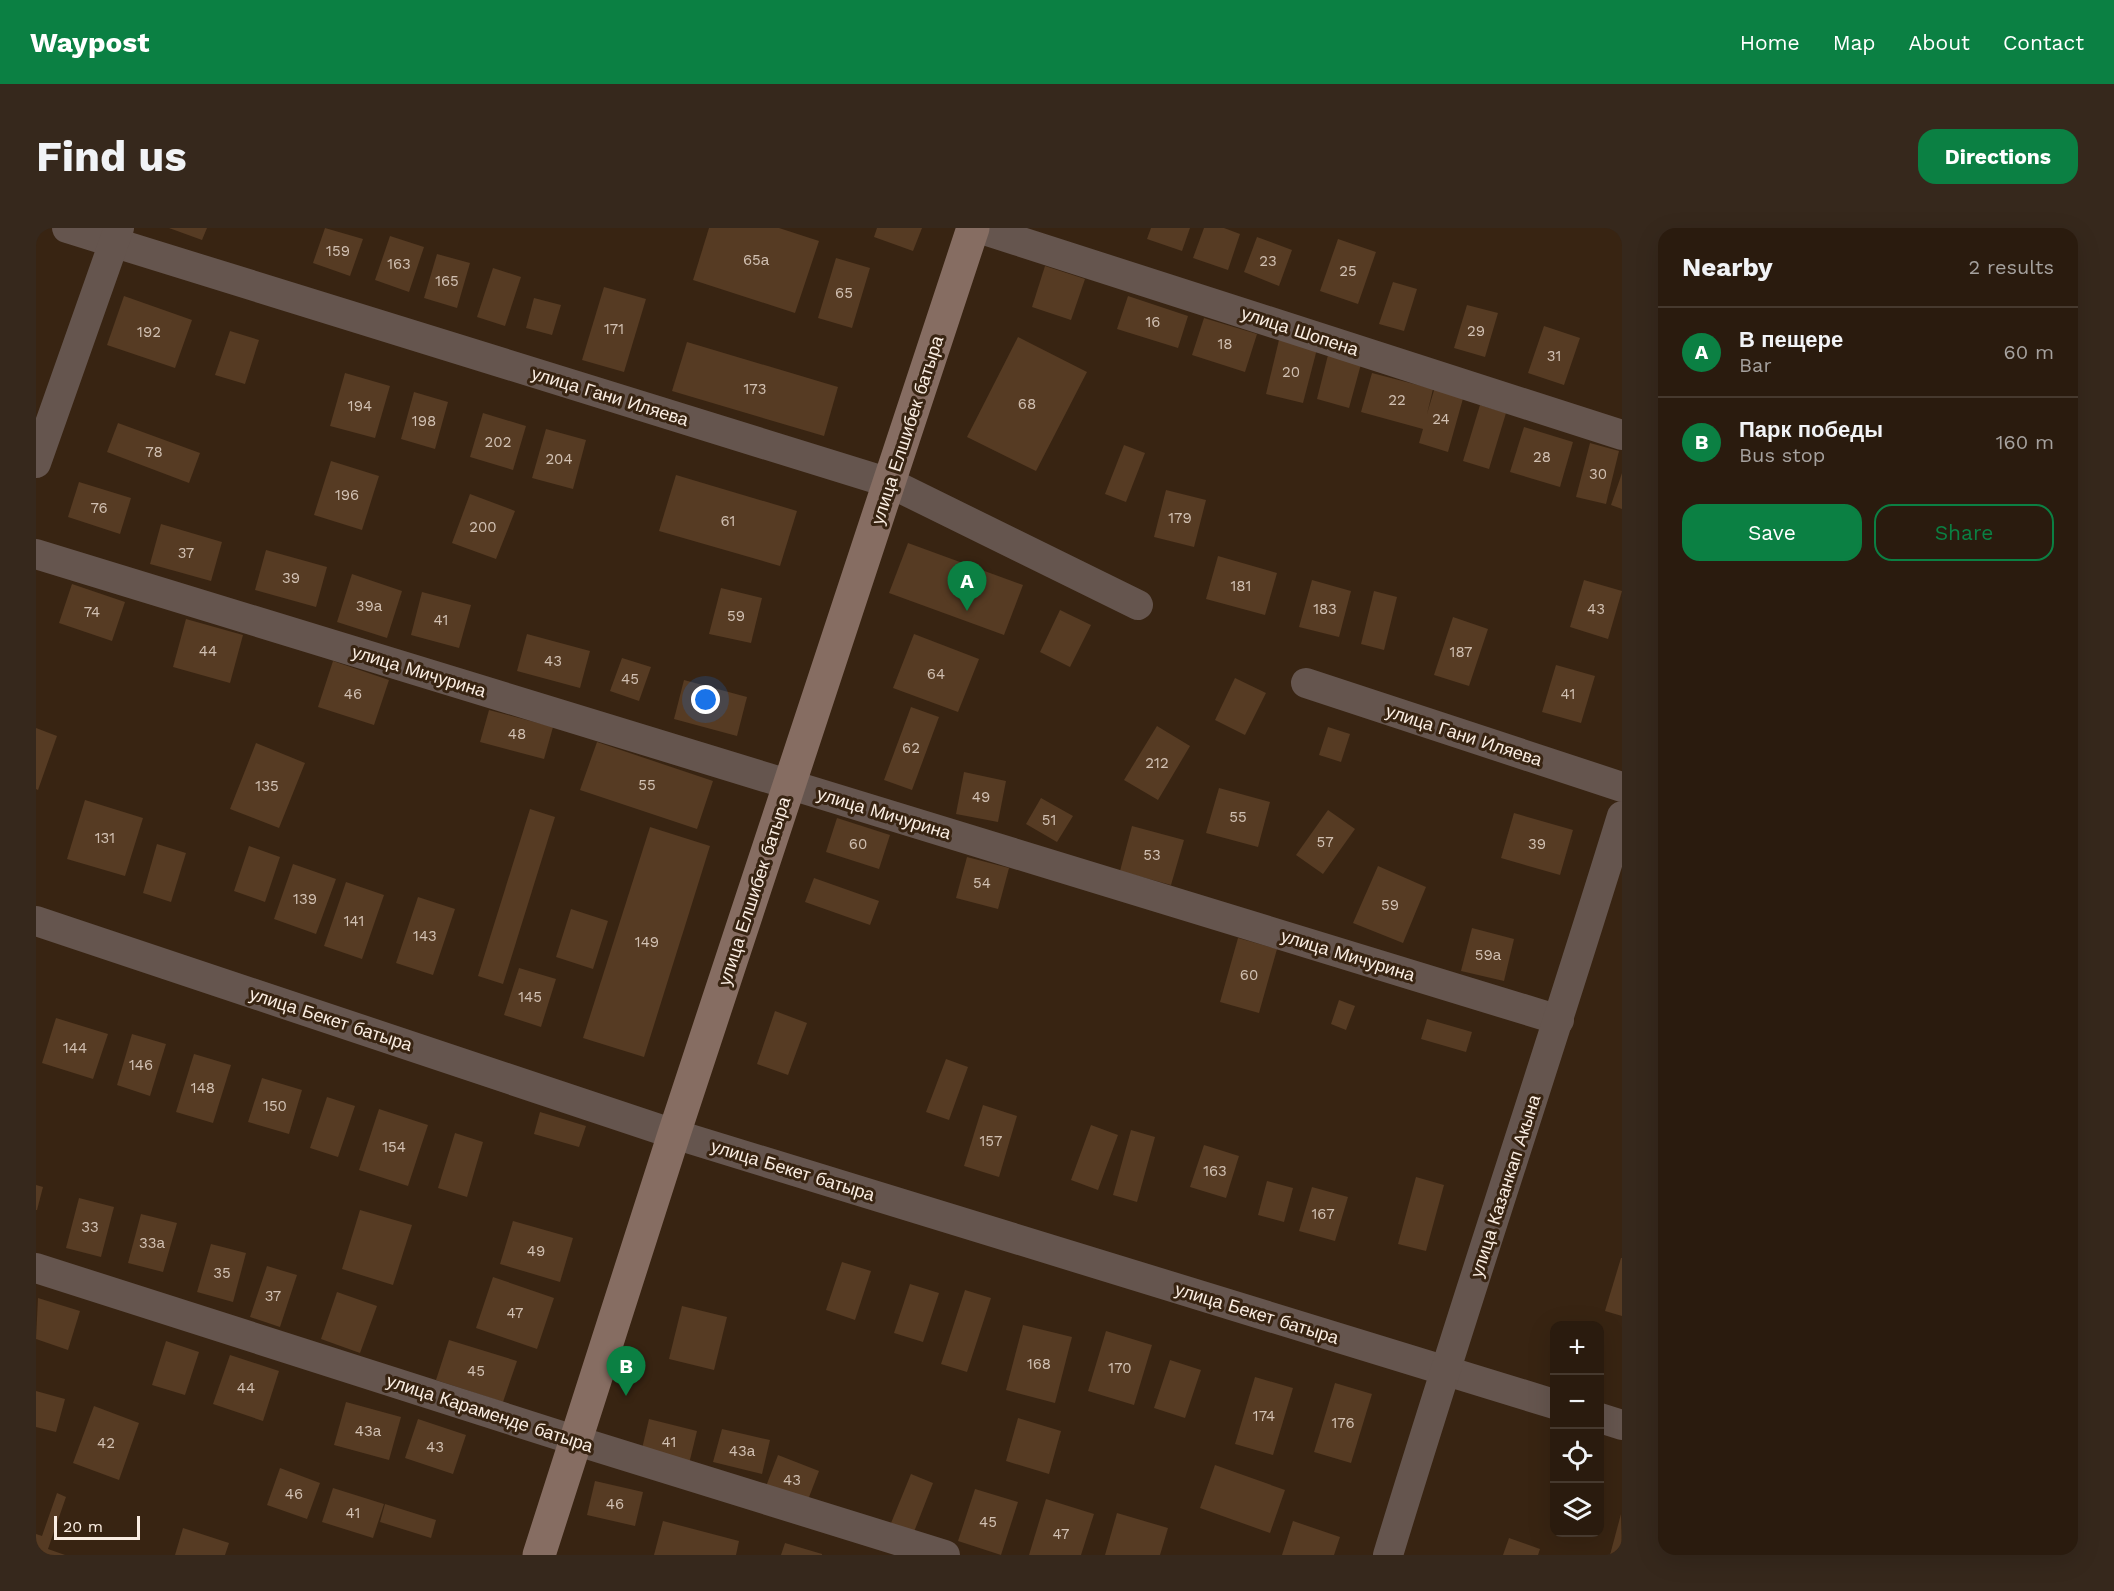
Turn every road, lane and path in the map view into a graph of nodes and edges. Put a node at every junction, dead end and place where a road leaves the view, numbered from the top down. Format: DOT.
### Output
graph roads {
  1 [pos="67,228"];
  2 [pos="973,228"];
  3 [pos="978,228"];
  4 [pos="117,235"];
  5 [pos="1622,435"];
  6 [pos="36,464"];
  7 [pos="890,483"];
  8 [pos="36,554"];
  9 [pos="1138,605"];
  10 [pos="1306,683"];
  11 [pos="790,784"];
  12 [pos="1622,787"];
  13 [pos="1622,816"];
  14 [pos="36,921"];
  15 [pos="1559,1020"];
  16 [pos="675,1134"];
  17 [pos="36,1268"];
  18 [pos="1444,1371"];
  19 [pos="1550,1403"];
  20 [pos="1604,1420"];
  21 [pos="1622,1425"];
  22 [pos="574,1440"];
  23 [pos="539,1555"];
  24 [pos="945,1555"];
  25 [pos="1388,1555"];
  1 -- 4 [label="street, улица Гани Иляева"];
  2 -- 7 [label="main road, улица Елшибек батыра"];
  3 -- 5 [label="street, улица Шопена"];
  4 -- 6 [label="street"];
  4 -- 7 [label="street, улица Гани Иляева"];
  7 -- 9 [label="street, улица Гани Иляева"];
  7 -- 11 [label="main road, улица Елшибек батыра"];
  8 -- 11 [label="street, улица Мичурина"];
  10 -- 12 [label="street, улица Гани Иляева"];
  11 -- 15 [label="street, улица Мичурина"];
  11 -- 16 [label="main road, улица Елшибек батыра"];
  13 -- 15 [label="street, улица Казанкап Акына"];
  14 -- 16 [label="street, улица Бекет батыра"];
  15 -- 18 [label="street, улица Казанкап Акына"];
  16 -- 18 [label="street, улица Бекет батыра"];
  16 -- 22 [label="main road, улица Елшибек батыра"];
  17 -- 22 [label="street, улица Караменде батыра"];
  18 -- 19 [label="street, улица Бекет батыра"];
  18 -- 25 [label="street, улица Казанкап Акына"];
  20 -- 21 [label="street"];
  22 -- 23 [label="main road, улица Елшибек батыра"];
  22 -- 24 [label="street, улица Караменде батыра"];
}
